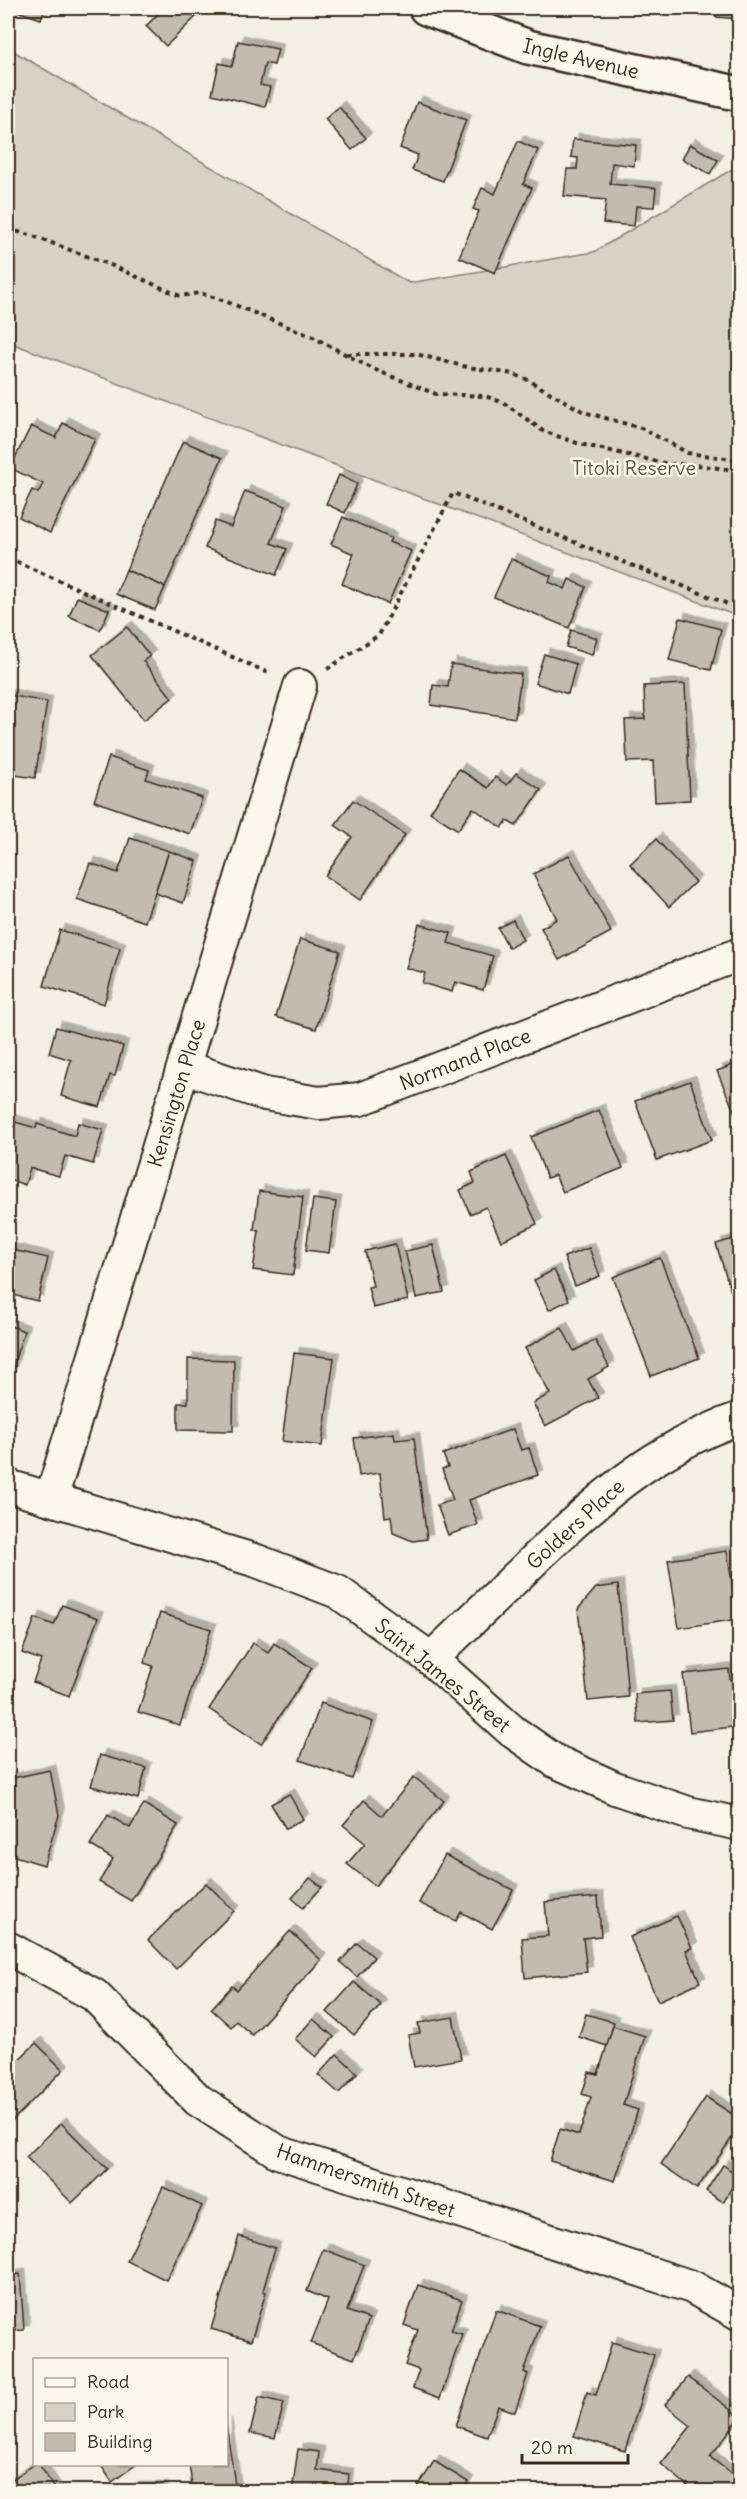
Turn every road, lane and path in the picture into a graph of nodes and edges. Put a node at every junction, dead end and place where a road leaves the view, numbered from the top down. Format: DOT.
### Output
graph roads {
  1 [pos="426,8"];
  2 [pos="740,94"];
  3 [pos="8,228"];
  4 [pos="347,354"];
  5 [pos="740,460"];
  6 [pos="740,471"];
  7 [pos="8,558"];
  8 [pos="740,609"];
  9 [pos="300,686"];
  10 [pos="740,954"];
  11 [pos="184,1067"];
  12 [pos="740,1418"];
  13 [pos="8,1486"];
  14 [pos="51,1499"];
  15 [pos="430,1659"];
  16 [pos="740,1824"];
  17 [pos="8,1948"];
  18 [pos="740,2314"];
  1 -- 2 [label="street, Ingle Avenue"];
  3 -- 4 [label="path"];
  4 -- 5 [label="path"];
  4 -- 6 [label="path"];
  7 -- 9 [label="path"];
  8 -- 9 [label="path"];
  9 -- 11 [label="street, Kensington Place"];
  10 -- 11 [label="street, Normand Place"];
  11 -- 14 [label="street, Kensington Place"];
  12 -- 15 [label="street, Golders Place"];
  13 -- 14 [label="street, Saint James Street"];
  14 -- 15 [label="street, Saint James Street"];
  15 -- 16 [label="street, Saint James Street"];
  17 -- 18 [label="street, Hammersmith Street"];
}
